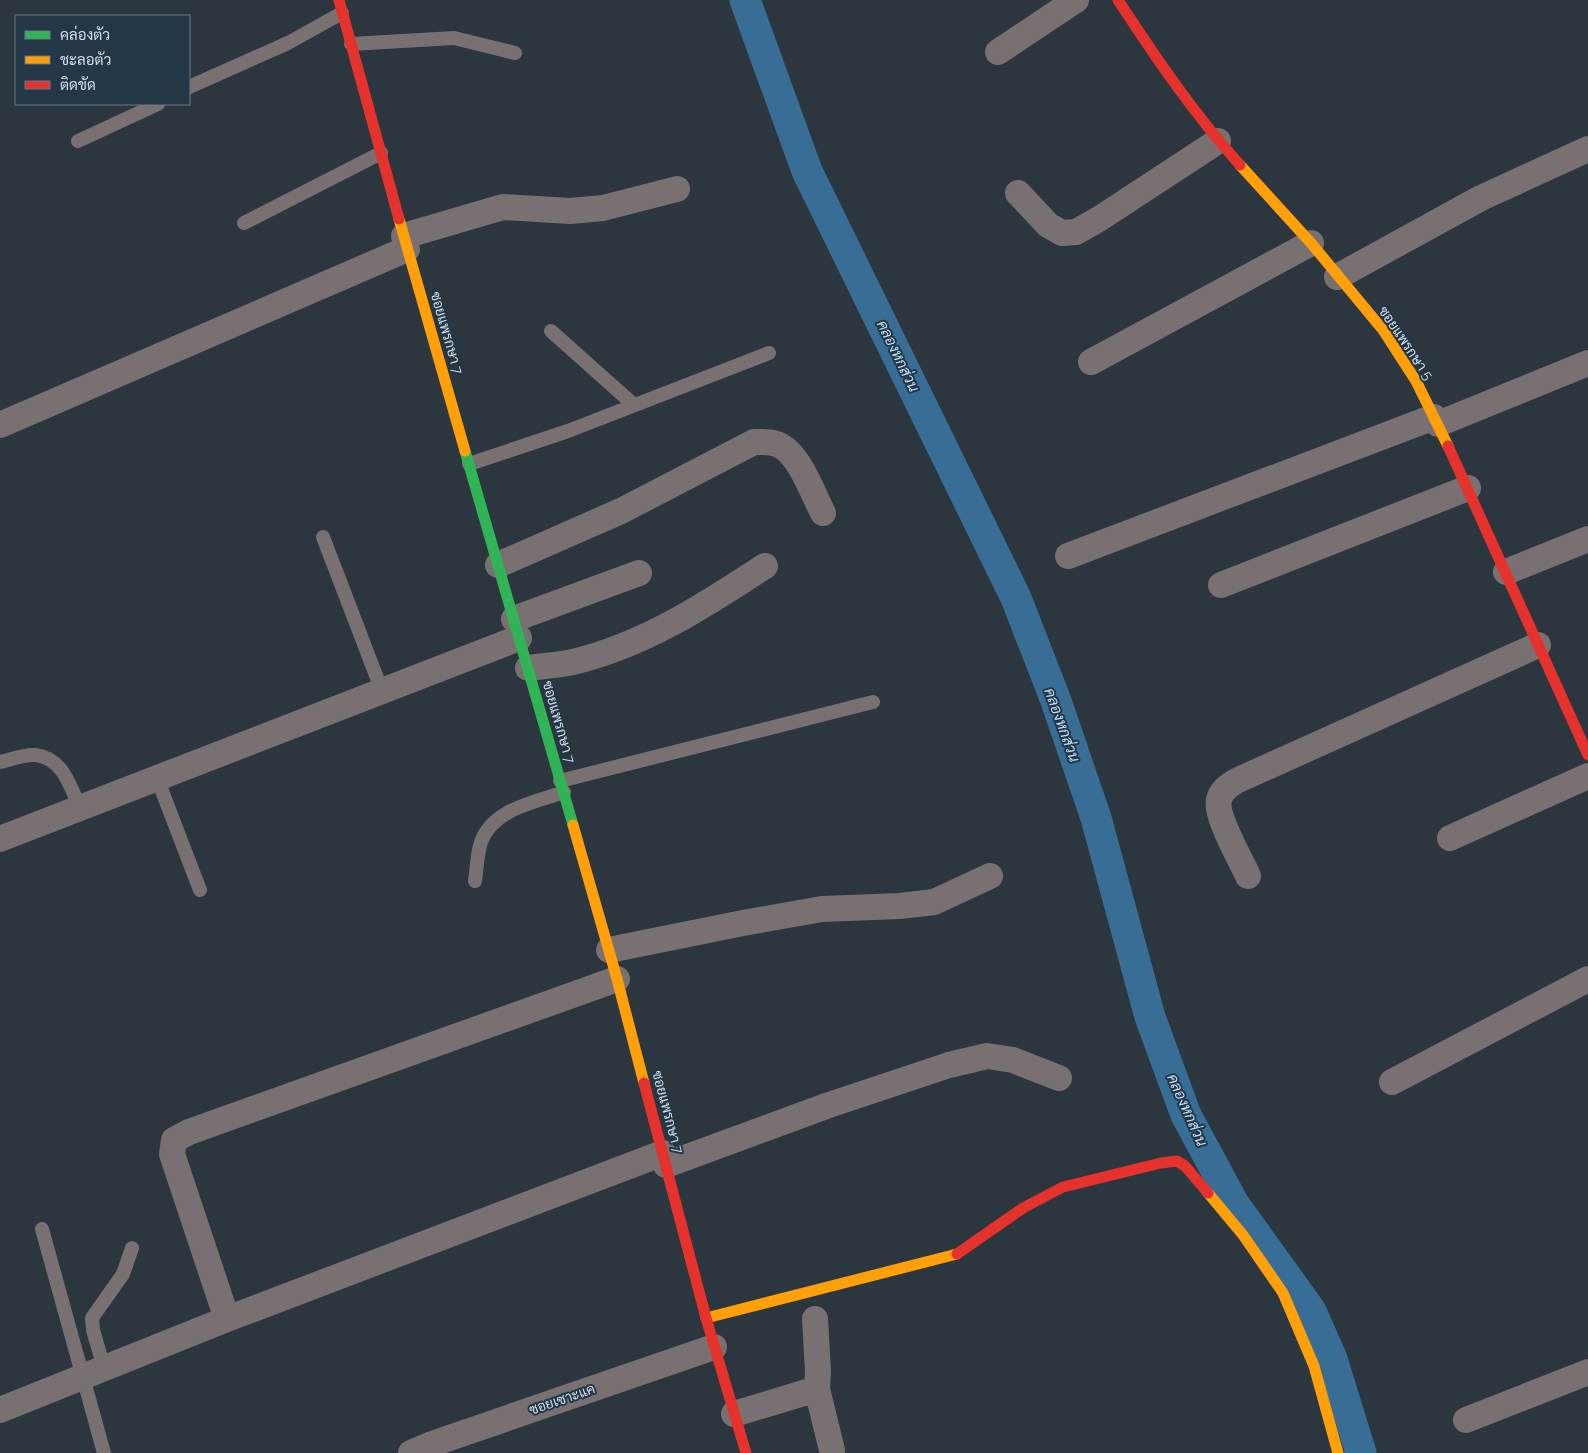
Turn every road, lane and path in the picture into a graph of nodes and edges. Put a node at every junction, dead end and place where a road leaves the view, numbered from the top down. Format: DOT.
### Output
graph roads {
  1 [pos="1076,0"];
  2 [pos="1118,0"];
  3 [pos="340,6"];
  4 [pos="351,44"];
  5 [pos="998,52"];
  6 [pos="516,53"];
  7 [pos="190,87"];
  8 [pos="156,105"];
  9 [pos="78,141"];
  10 [pos="1218,141"];
  11 [pos="1588,149"];
  12 [pos="381,153"];
  13 [pos="677,190"];
  14 [pos="1018,194"];
  15 [pos="244,223"];
  16 [pos="405,243"];
  17 [pos="1311,243"];
  18 [pos="1337,277"];
  19 [pos="550,331"];
  20 [pos="769,353"];
  21 [pos="1092,362"];
  22 [pos="1588,363"];
  23 [pos="634,405"];
  24 [pos="1436,421"];
  25 [pos="0,425"];
  26 [pos="469,464"];
  27 [pos="1468,488"];
  28 [pos="823,513"];
  29 [pos="323,537"];
  30 [pos="1588,539"];
  31 [pos="1068,556"];
  32 [pos="498,565"];
  33 [pos="765,566"];
  34 [pos="1506,572"];
  35 [pos="639,573"];
  36 [pos="1221,585"];
  37 [pos="516,629"];
  38 [pos="1538,645"];
  39 [pos="528,668"];
  40 [pos="382,691"];
  41 [pos="873,702"];
  42 [pos="1588,755"];
  43 [pos="0,762"];
  44 [pos="1588,776"];
  45 [pos="157,778"];
  46 [pos="562,787"];
  47 [pos="80,808"];
  48 [pos="1450,838"];
  49 [pos="0,839"];
  50 [pos="990,876"];
  51 [pos="1248,876"];
  52 [pos="475,881"];
  53 [pos="200,890"];
  54 [pos="609,950"];
  55 [pos="617,979"];
  56 [pos="1588,979"];
  57 [pos="1059,1078"];
  58 [pos="1392,1082"];
  59 [pos="664,1159"];
  60 [pos="42,1229"];
  61 [pos="132,1248"];
  62 [pos="706,1318"];
  63 [pos="227,1319"];
  64 [pos="815,1319"];
  65 [pos="714,1347"];
  66 [pos="94,1372"];
  67 [pos="1588,1372"];
  68 [pos="816,1389"];
  69 [pos="0,1410"];
  70 [pos="734,1414"];
  71 [pos="1466,1420"];
  72 [pos="832,1450"];
  73 [pos="104,1453"];
  74 [pos="411,1453"];
  75 [pos="746,1453"];
  76 [pos="1338,1453"];
  1 -- 5 [label="street"];
  2 -- 10 [label="street, ซอยแพรกษา 5"];
  3 -- 4 [label="street, ซอยแพรกษา 7"];
  3 -- 7 [label="lane"];
  4 -- 6 [label="lane"];
  4 -- 12 [label="street, ซอยแพรกษา 7"];
  8 -- 9 [label="lane"];
  10 -- 14 [label="street"];
  10 -- 17 [label="street, ซอยแพรกษา 5"];
  11 -- 18 [label="street"];
  12 -- 15 [label="lane"];
  12 -- 16 [label="street, ซอยแพรกษา 7"];
  13 -- 16 [label="street"];
  16 -- 25 [label="street"];
  16 -- 26 [label="street, ซอยแพรกษา 7"];
  17 -- 18 [label="street, ซอยแพรกษา 5"];
  17 -- 21 [label="street"];
  18 -- 24 [label="street, ซอยแพรกษา 5"];
  19 -- 23 [label="lane"];
  20 -- 23 [label="lane"];
  22 -- 24 [label="street"];
  23 -- 26 [label="lane"];
  24 -- 27 [label="street, ซอยแพรกษา 5"];
  24 -- 31 [label="street"];
  26 -- 32 [label="street, ซอยแพรกษา 7"];
  27 -- 34 [label="street, ซอยแพรกษา 5"];
  27 -- 36 [label="street"];
  28 -- 32 [label="street"];
  29 -- 40 [label="lane"];
  30 -- 34 [label="street"];
  32 -- 37 [label="street, ซอยแพรกษา 7"];
  33 -- 39 [label="street"];
  34 -- 38 [label="street, ซอยแพรกษา 5"];
  35 -- 37 [label="street"];
  37 -- 39 [label="street, ซอยแพรกษา 7"];
  37 -- 40 [label="street"];
  38 -- 42 [label="street, ซอยแพรกษา 5"];
  38 -- 51 [label="street"];
  39 -- 46 [label="street, ซอยแพรกษา 7"];
  40 -- 45 [label="street"];
  41 -- 46 [label="lane"];
  43 -- 47 [label="lane"];
  44 -- 48 [label="street"];
  45 -- 47 [label="street"];
  45 -- 53 [label="lane"];
  46 -- 52 [label="lane"];
  46 -- 54 [label="street, ซอยแพรกษา 7"];
  47 -- 49 [label="street"];
  50 -- 54 [label="street"];
  54 -- 55 [label="street, ซอยแพรกษา 7"];
  55 -- 59 [label="street, ซอยแพรกษา 7"];
  55 -- 63 [label="street"];
  56 -- 58 [label="street"];
  57 -- 59 [label="street"];
  59 -- 62 [label="street, ซอยแพรกษา 7"];
  59 -- 63 [label="street"];
  60 -- 66 [label="lane"];
  61 -- 66 [label="lane"];
  62 -- 65 [label="street, ซอยแพรกษา 7"];
  62 -- 76 [label="street"];
  63 -- 66 [label="street"];
  64 -- 68 [label="street"];
  65 -- 70 [label="street, ซอยแพรกษา 7"];
  65 -- 74 [label="street, ซอยเซาะแค"];
  66 -- 69 [label="street"];
  66 -- 73 [label="lane"];
  67 -- 71 [label="street"];
  68 -- 70 [label="street"];
  68 -- 72 [label="street"];
  70 -- 75 [label="street, ซอยแพรกษา 7"];
}
